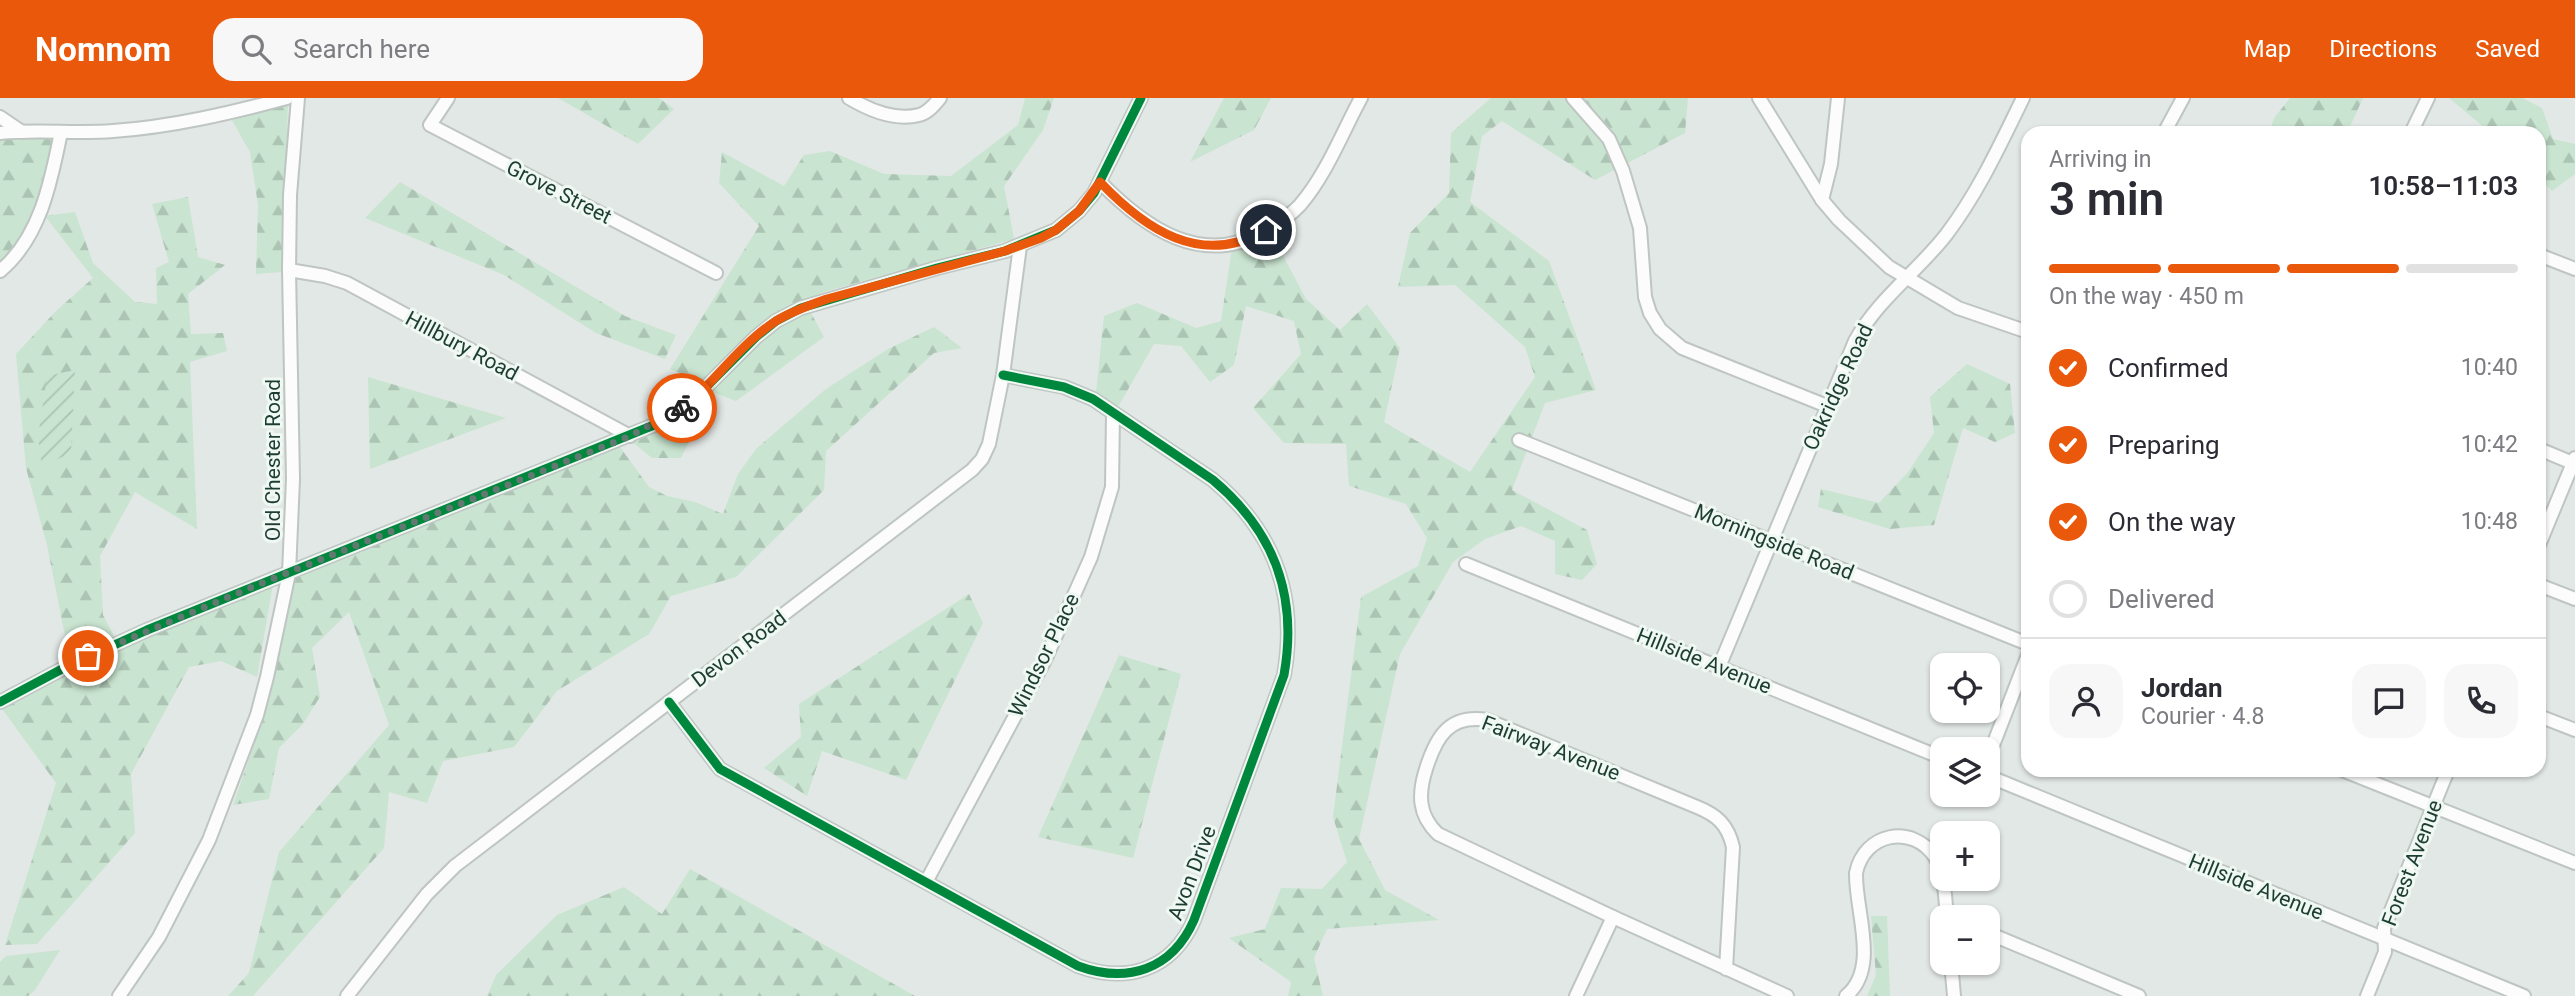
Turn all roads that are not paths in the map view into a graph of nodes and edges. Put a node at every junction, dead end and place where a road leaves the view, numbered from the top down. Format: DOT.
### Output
graph roads {
  1 [pos="287,98"];
  2 [pos="298,98"];
  3 [pos="448,98"];
  4 [pos="849,98"];
  5 [pos="940,98"];
  6 [pos="1140,98"];
  7 [pos="1361,98"];
  8 [pos="1573,98"];
  9 [pos="1759,98"];
  10 [pos="1838,98"];
  11 [pos="2023,98"];
  12 [pos="2183,98"];
  13 [pos="2428,98"];
  14 [pos="0,117"];
  15 [pos="2168,126"];
  16 [pos="2414,126"];
  17 [pos="22,132"];
  18 [pos="61,132"];
  19 [pos="0,133"];
  20 [pos="1100,182"];
  21 [pos="1822,200"];
  22 [pos="1020,246"];
  23 [pos="2546,258"];
  24 [pos="2575,269"];
  25 [pos="289,270"];
  26 [pos="0,271"];
  27 [pos="716,273"];
  28 [pos="1906,277"];
  29 [pos="2021,330"];
  30 [pos="1003,375"];
  31 [pos="1827,406"];
  32 [pos="1114,413"];
  33 [pos="630,436"];
  34 [pos="1519,440"];
  35 [pos="2546,452"];
  36 [pos="2574,462"];
  37 [pos="2546,528"];
  38 [pos="1771,541"];
  39 [pos="1466,564"];
  40 [pos="289,573"];
  41 [pos="2546,588"];
  42 [pos="2575,599"];
  43 [pos="2021,641"];
  44 [pos="1719,667"];
  45 [pos="2021,673"];
  46 [pos="0,702"];
  47 [pos="669,702"];
  48 [pos="2546,719"];
  49 [pos="2575,730"];
  50 [pos="1996,737"];
  51 [pos="1930,753"];
  52 [pos="2359,777"];
  53 [pos="2445,777"];
  54 [pos="2000,781"];
  55 [pos="2432,807"];
  56 [pos="2575,863"];
  57 [pos="926,882"];
  58 [pos="1946,905"];
  59 [pos="1614,918"];
  60 [pos="2000,938"];
  61 [pos="2384,939"];
  62 [pos="1726,969"];
  63 [pos="1952,975"];
  64 [pos="119,996"];
  65 [pos="347,996"];
  66 [pos="1576,996"];
  67 [pos="1787,996"];
  68 [pos="1846,996"];
  69 [pos="1954,996"];
  70 [pos="2139,996"];
  71 [pos="2367,996"];
  72 [pos="2524,996"];
  1 -- 18 [label="street"];
  2 -- 25 [label="street, Old Chester Road"];
  3 -- 27 [label="street, Grove Street"];
  4 -- 5 [label="street"];
  6 -- 20 [label="street"];
  7 -- 20 [label="street"];
  8 -- 31 [label="street"];
  9 -- 21 [label="street"];
  10 -- 21 [label="street"];
  11 -- 28 [label="street, Oakridge Road"];
  12 -- 15 [label="street"];
  13 -- 16 [label="street"];
  14 -- 17 [label="street"];
  17 -- 18 [label="street"];
  17 -- 19 [label="street"];
  18 -- 26 [label="street"];
  20 -- 22 [label="street"];
  21 -- 28 [label="street"];
  22 -- 30 [label="street, Devon Road"];
  22 -- 33 [label="street"];
  23 -- 24 [label="street"];
  25 -- 33 [label="street, Hillbury Road"];
  25 -- 40 [label="street, Old Chester Road"];
  28 -- 29 [label="street"];
  28 -- 31 [label="street, Oakridge Road"];
  30 -- 32 [label="street, Avon Drive"];
  30 -- 47 [label="street, Devon Road"];
  31 -- 38 [label="street, Oakridge Road"];
  32 -- 57 [label="street, Windsor Place"];
  32 -- 57 [label="street, Avon Drive"];
  33 -- 40 [label="street"];
  34 -- 38 [label="street, Morningside Road"];
  35 -- 36 [label="street"];
  36 -- 37 [label="street"];
  38 -- 43 [label="street, Morningside Road"];
  38 -- 44 [label="street, Oakridge Road"];
  39 -- 44 [label="street, Hillside Avenue"];
  40 -- 46 [label="street"];
  40 -- 64 [label="street, Old Chester Road"];
  41 -- 42 [label="street"];
  44 -- 51 [label="street, Hillside Avenue"];
  45 -- 50 [label="street"];
  47 -- 57 [label="street, Avon Drive"];
  47 -- 65 [label="street, Devon Road"];
  48 -- 49 [label="street"];
  52 -- 55 [label="street"];
  53 -- 55 [label="street, Forest Avenue"];
  54 -- 61 [label="street, Hillside Avenue"];
  55 -- 56 [label="street"];
  55 -- 61 [label="street, Forest Avenue"];
  58 -- 68 [label="street"];
  59 -- 62 [label="street, Fairway Avenue"];
  59 -- 62 [label="street, Fairway Avenue"];
  59 -- 66 [label="street"];
  60 -- 70 [label="street"];
  61 -- 71 [label="street, Forest Avenue"];
  61 -- 72 [label="street, Hillside Avenue"];
  62 -- 67 [label="street, Fairway Avenue"];
  63 -- 69 [label="street"];
}
